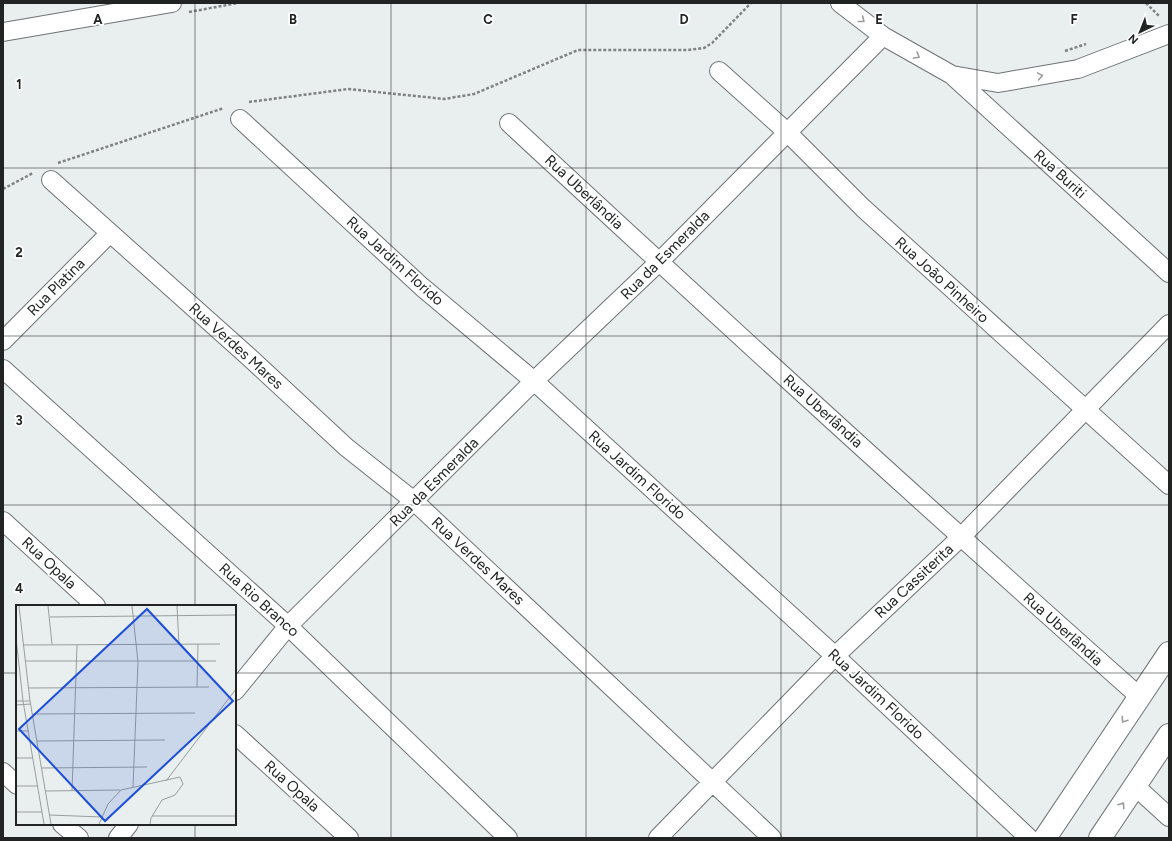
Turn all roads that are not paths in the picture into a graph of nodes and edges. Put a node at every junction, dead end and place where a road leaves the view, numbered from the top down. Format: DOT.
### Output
graph roads {
  1 [pos="172,3"];
  2 [pos="840,3"];
  3 [pos="1166,27"];
  4 [pos="3,32"];
  5 [pos="883,36"];
  6 [pos="719,71"];
  7 [pos="952,75"];
  8 [pos="241,111"];
  9 [pos="509,123"];
  10 [pos="787,132"];
  11 [pos="47,172"];
  12 [pos="110,233"];
  13 [pos="659,262"];
  14 [pos="1169,274"];
  15 [pos="1169,324"];
  16 [pos="3,341"];
  17 [pos="3,369"];
  18 [pos="534,381"];
  19 [pos="1085,410"];
  20 [pos="1169,485"];
  21 [pos="414,501"];
  22 [pos="4,524"];
  23 [pos="961,537"];
  24 [pos="95,605"];
  25 [pos="288,626"];
  26 [pos="1169,653"];
  27 [pos="835,656"];
  28 [pos="236,690"];
  29 [pos="1140,696"];
  30 [pos="236,735"];
  31 [pos="1169,735"];
  32 [pos="3,772"];
  33 [pos="713,783"];
  34 [pos="16,784"];
  35 [pos="1135,786"];
  36 [pos="1169,817"];
  37 [pos="63,825"];
  38 [pos="128,825"];
  39 [pos="79,838"];
  40 [pos="118,838"];
  41 [pos="349,838"];
  42 [pos="508,838"];
  43 [pos="658,838"];
  44 [pos="772,838"];
  45 [pos="1029,838"];
  46 [pos="1045,838"];
  47 [pos="1100,838"];
  1 -- 4 [label="street"];
  2 -- 5 [label="street, one-way"];
  7 -- 3 [label="street, one-way"];
  5 -- 7 [label="street, one-way"];
  5 -- 10 [label="street, Rua da Esmeralda"];
  6 -- 10 [label="street, Rua João Pinheiro"];
  7 -- 14 [label="street, Rua Buriti"];
  8 -- 18 [label="street, Rua Jardim Florido"];
  9 -- 13 [label="street, Rua Uberlândia"];
  10 -- 13 [label="street, Rua da Esmeralda"];
  10 -- 19 [label="street, Rua João Pinheiro"];
  11 -- 12 [label="street, Rua Verdes Mares"];
  12 -- 16 [label="street, Rua Platina"];
  12 -- 21 [label="street, Rua Verdes Mares"];
  13 -- 18 [label="street, Rua da Esmeralda"];
  13 -- 23 [label="street, Rua Uberlândia"];
  15 -- 19 [label="street, Rua Cassiterita"];
  17 -- 25 [label="street, Rua Rio Branco"];
  18 -- 21 [label="street, Rua da Esmeralda"];
  18 -- 27 [label="street, Rua Jardim Florido"];
  19 -- 20 [label="street, Rua João Pinheiro"];
  19 -- 23 [label="street, Rua Cassiterita"];
  21 -- 25 [label="street, Rua da Esmeralda"];
  21 -- 33 [label="street, Rua Verdes Mares"];
  22 -- 24 [label="street, Rua Opala"];
  23 -- 27 [label="street, Rua Cassiterita"];
  23 -- 29 [label="street, Rua Uberlândia"];
  25 -- 28 [label="street, Rua da Esmeralda"];
  25 -- 42 [label="street, Rua Rio Branco"];
  26 -- 29 [label="main road"];
  27 -- 33 [label="street, Rua Cassiterita"];
  27 -- 45 [label="street, Rua Jardim Florido"];
  29 -- 46 [label="main road, one-way"];
  30 -- 41 [label="street, Rua Opala"];
  31 -- 35 [label="main road"];
  32 -- 34 [label="street"];
  33 -- 43 [label="street, Rua Cassiterita"];
  33 -- 44 [label="street, Rua Verdes Mares"];
  35 -- 36 [label="street"];
  47 -- 35 [label="main road, one-way"];
  37 -- 39 [label="street"];
  38 -- 40 [label="street"];
}
